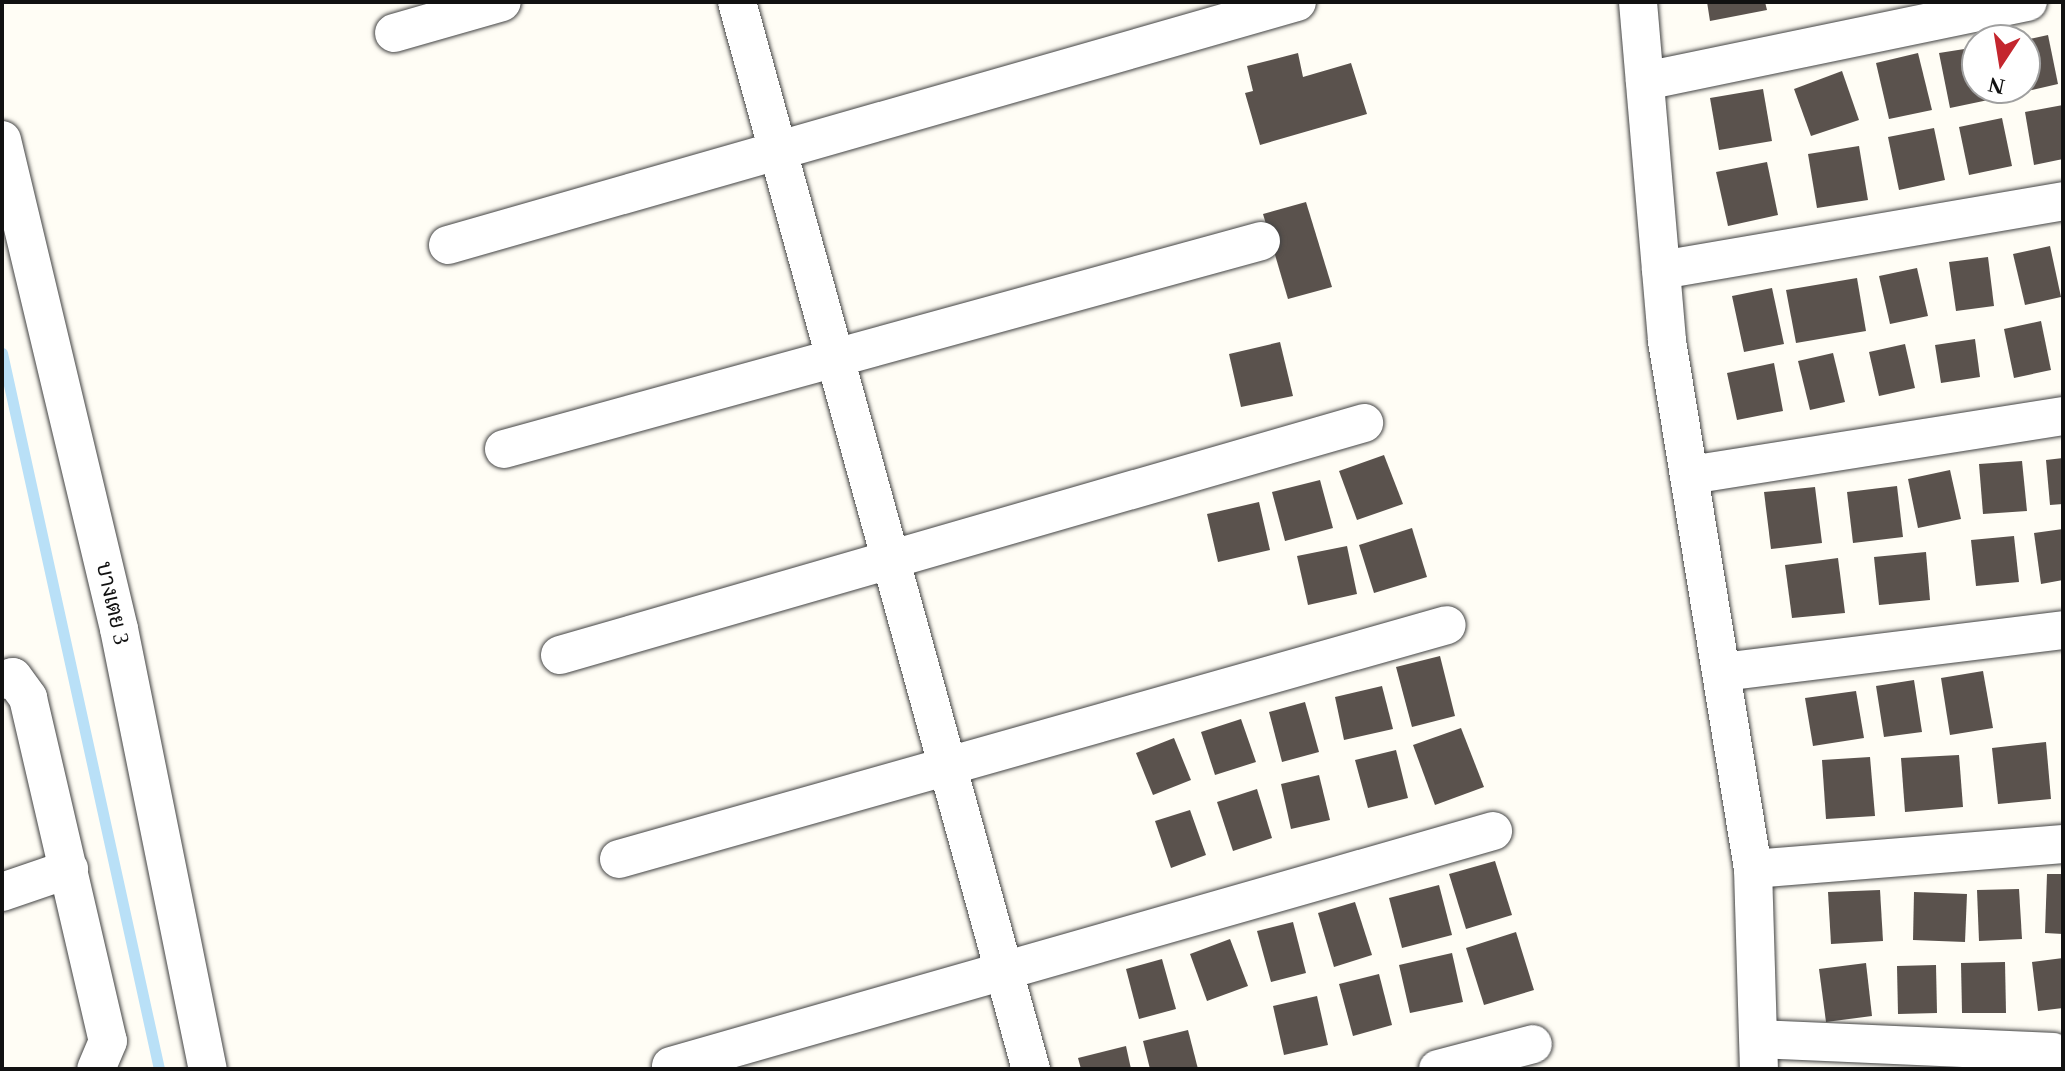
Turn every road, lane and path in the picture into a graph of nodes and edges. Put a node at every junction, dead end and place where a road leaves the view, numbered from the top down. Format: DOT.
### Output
graph roads {
  1 [pos="502,2"];
  2 [pos="737,2"];
  3 [pos="1297,2"];
  4 [pos="1638,2"];
  5 [pos="2028,2"];
  6 [pos="394,33"];
  7 [pos="1645,81"];
  8 [pos="2,140"];
  9 [pos="774,152"];
  10 [pos="2063,201"];
  11 [pos="1261,241"];
  12 [pos="448,245"];
  13 [pos="1661,270"];
  14 [pos="832,358"];
  15 [pos="2063,416"];
  16 [pos="1364,423"];
  17 [pos="504,449"];
  18 [pos="1690,475"];
  19 [pos="888,560"];
  20 [pos="1447,625"];
  21 [pos="2063,630"];
  22 [pos="560,655"];
  23 [pos="1722,672"];
  24 [pos="2,680"];
  25 [pos="946,769"];
  26 [pos="1493,831"];
  27 [pos="2063,844"];
  28 [pos="619,859"];
  29 [pos="69,869"];
  30 [pos="1753,869"];
  31 [pos="2,892"];
  32 [pos="1002,968"];
  33 [pos="1533,1044"];
  34 [pos="2053,1052"];
  35 [pos="1759,1054"];
  36 [pos="671,1066"];
  37 [pos="96,1069"];
  38 [pos="208,1069"];
  39 [pos="1031,1069"];
  40 [pos="1438,1069"];
  1 -- 6 [label="street"];
  2 -- 9 [label="street"];
  3 -- 9 [label="street"];
  4 -- 7 [label="street"];
  5 -- 7 [label="street"];
  7 -- 13 [label="street"];
  8 -- 38 [label="street, บางเตย 3"];
  9 -- 12 [label="street"];
  9 -- 14 [label="street"];
  10 -- 13 [label="street"];
  11 -- 14 [label="street"];
  13 -- 18 [label="street"];
  14 -- 17 [label="street"];
  14 -- 19 [label="street"];
  15 -- 18 [label="street"];
  16 -- 19 [label="street"];
  18 -- 23 [label="street"];
  19 -- 22 [label="street"];
  19 -- 25 [label="street"];
  20 -- 25 [label="street"];
  21 -- 23 [label="street"];
  23 -- 30 [label="street"];
  24 -- 29 [label="street"];
  25 -- 28 [label="street"];
  25 -- 32 [label="street"];
  26 -- 32 [label="street"];
  27 -- 30 [label="street"];
  29 -- 31 [label="street"];
  29 -- 37 [label="street"];
  30 -- 35 [label="street"];
  32 -- 36 [label="street"];
  32 -- 39 [label="street"];
  33 -- 40 [label="street"];
  34 -- 35 [label="street"];
}
